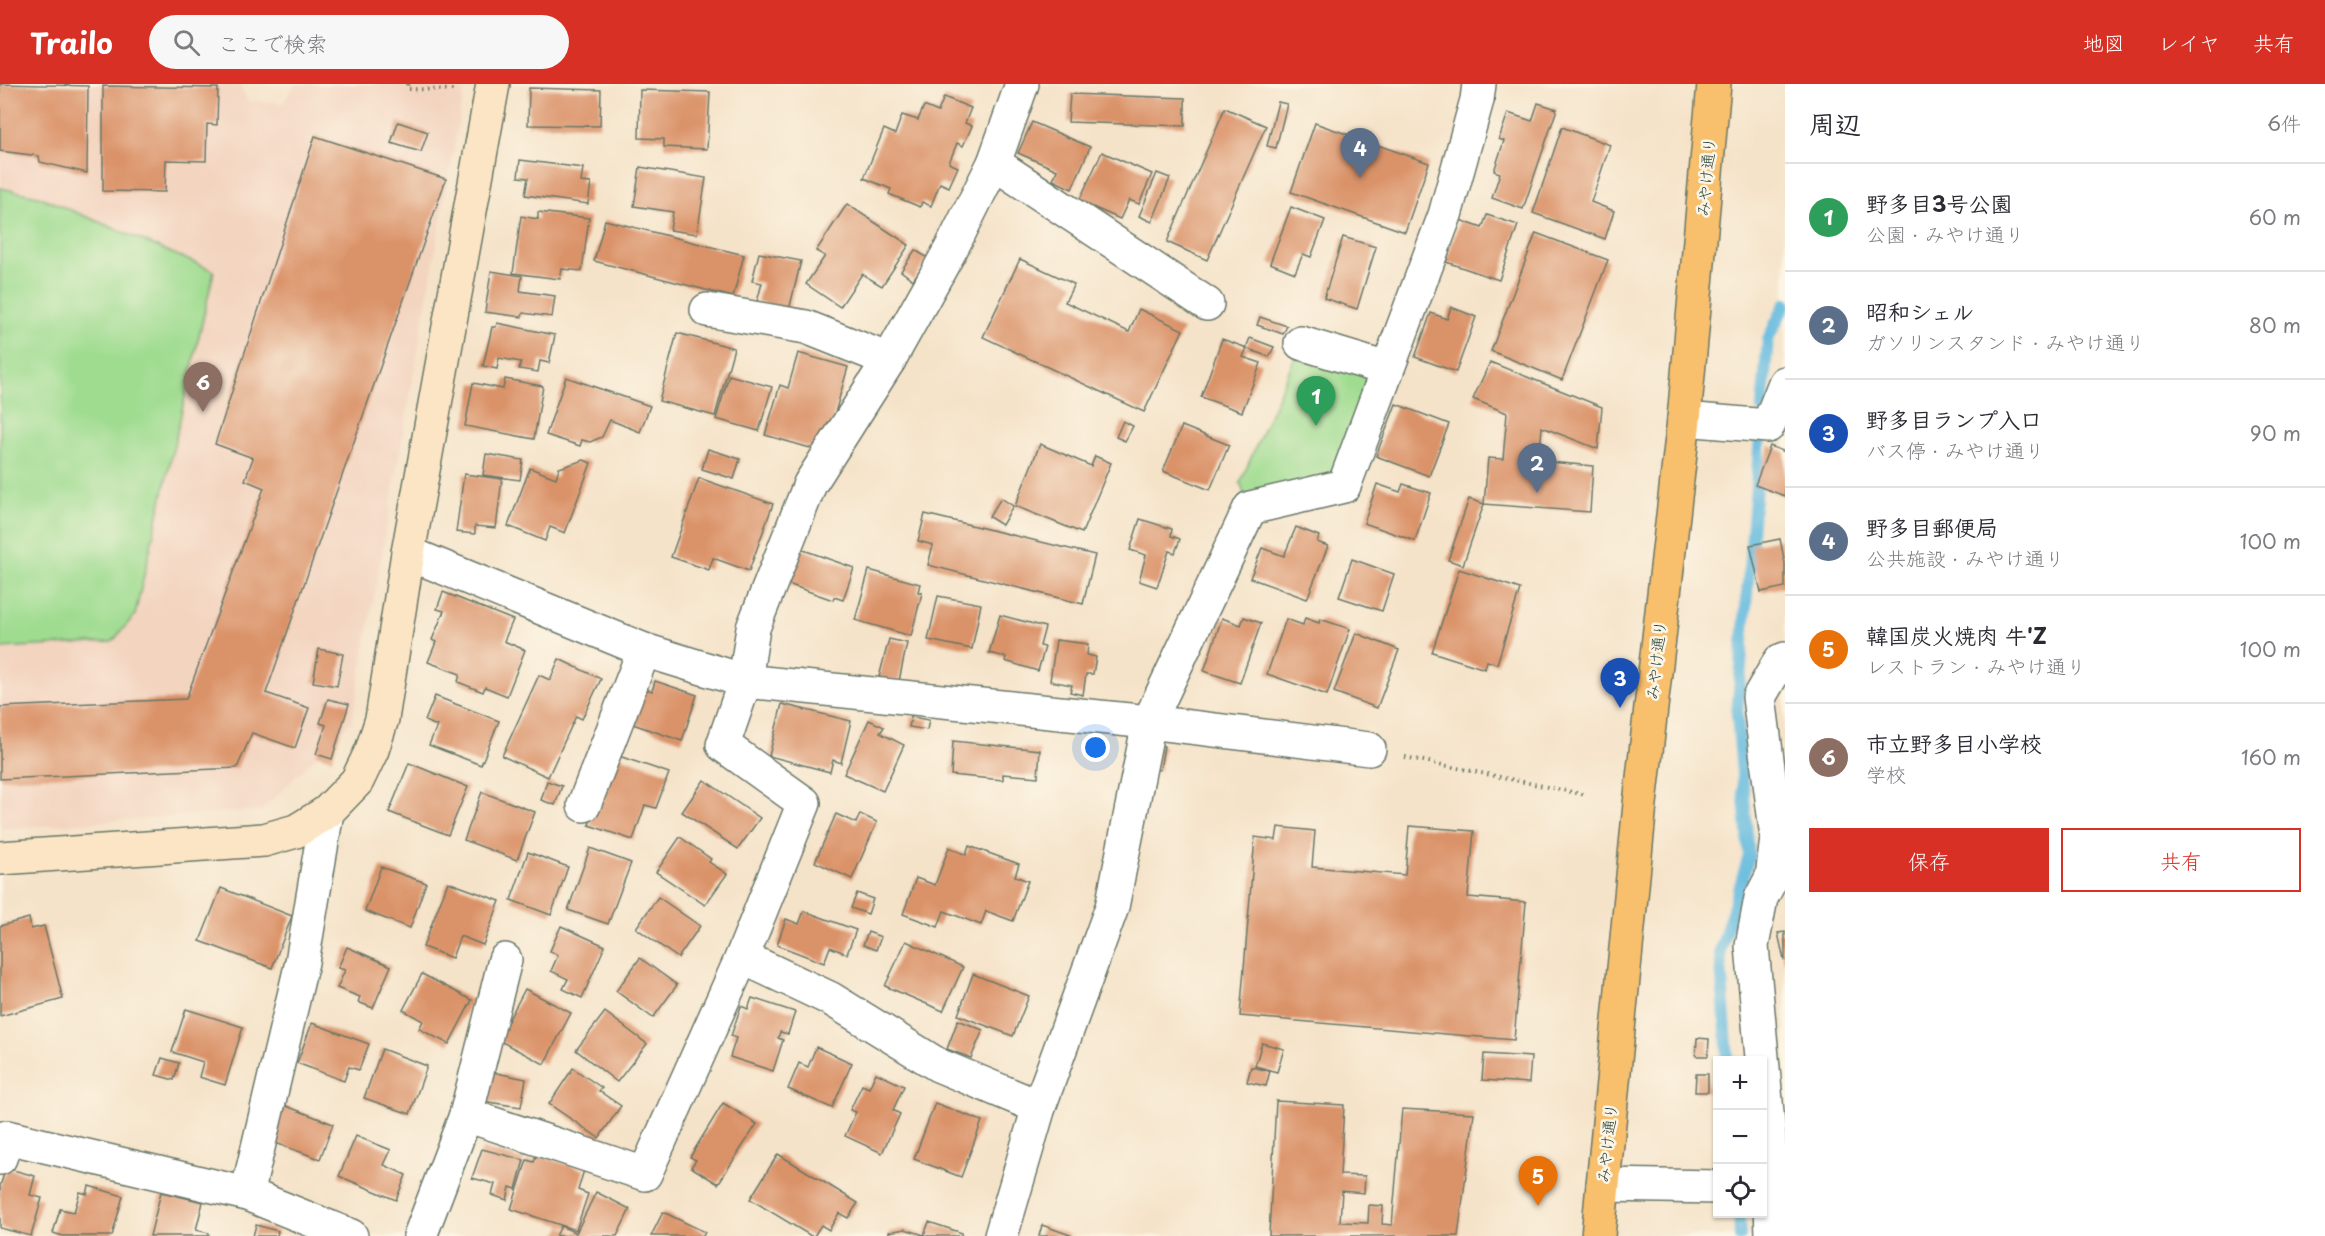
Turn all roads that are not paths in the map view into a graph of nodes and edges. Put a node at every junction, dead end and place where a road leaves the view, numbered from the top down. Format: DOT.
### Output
graph roads {
  1 [pos="493,84"];
  2 [pos="1022,84"];
  3 [pos="1479,84"];
  4 [pos="1714,84"];
  5 [pos="994,163"];
  6 [pos="1207,304"];
  7 [pos="708,310"];
  8 [pos="1301,343"];
  9 [pos="890,360"];
  10 [pos="1387,369"];
  11 [pos="1785,383"];
  12 [pos="1684,420"];
  13 [pos="408,553"];
  14 [pos="644,650"];
  15 [pos="1785,659"];
  16 [pos="746,681"];
  17 [pos="1149,722"];
  18 [pos="1369,749"];
  19 [pos="584,805"];
  20 [pos="327,812"];
  21 [pos="0,858"];
  22 [pos="1778,876"];
  23 [pos="742,957"];
  24 [pos="505,960"];
  25 [pos="1039,1107"];
  26 [pos="466,1114"];
  27 [pos="0,1158"];
  28 [pos="1773,1181"];
  29 [pos="1603,1185"];
  30 [pos="1713,1187"];
  31 [pos="247,1194"];
  32 [pos="351,1236"];
  33 [pos="420,1236"];
  34 [pos="1001,1236"];
  35 [pos="1598,1236"];
  36 [pos="1772,1236"];
  1 -- 13 [label="street"];
  2 -- 5 [label="street"];
  3 -- 10 [label="street"];
  4 -- 12 [label="highway, みやけ通り"];
  5 -- 6 [label="street"];
  5 -- 9 [label="street"];
  7 -- 9 [label="street"];
  8 -- 10 [label="street"];
  9 -- 16 [label="street"];
  10 -- 17 [label="street"];
  11 -- 12 [label="street"];
  12 -- 29 [label="highway, みやけ通り"];
  13 -- 14 [label="street"];
  13 -- 20 [label="street"];
  14 -- 16 [label="street"];
  14 -- 19 [label="street"];
  15 -- 22 [label="street"];
  16 -- 17 [label="street"];
  16 -- 23 [label="street"];
  17 -- 18 [label="street"];
  17 -- 25 [label="street"];
  20 -- 21 [label="street"];
  20 -- 31 [label="street"];
  22 -- 28 [label="street"];
  23 -- 25 [label="street"];
  23 -- 26 [label="street"];
  24 -- 26 [label="street"];
  25 -- 34 [label="street"];
  26 -- 33 [label="street"];
  27 -- 31 [label="street"];
  28 -- 36 [label="street"];
  29 -- 30 [label="street"];
  29 -- 35 [label="highway, みやけ通り"];
  31 -- 32 [label="street"];
}
